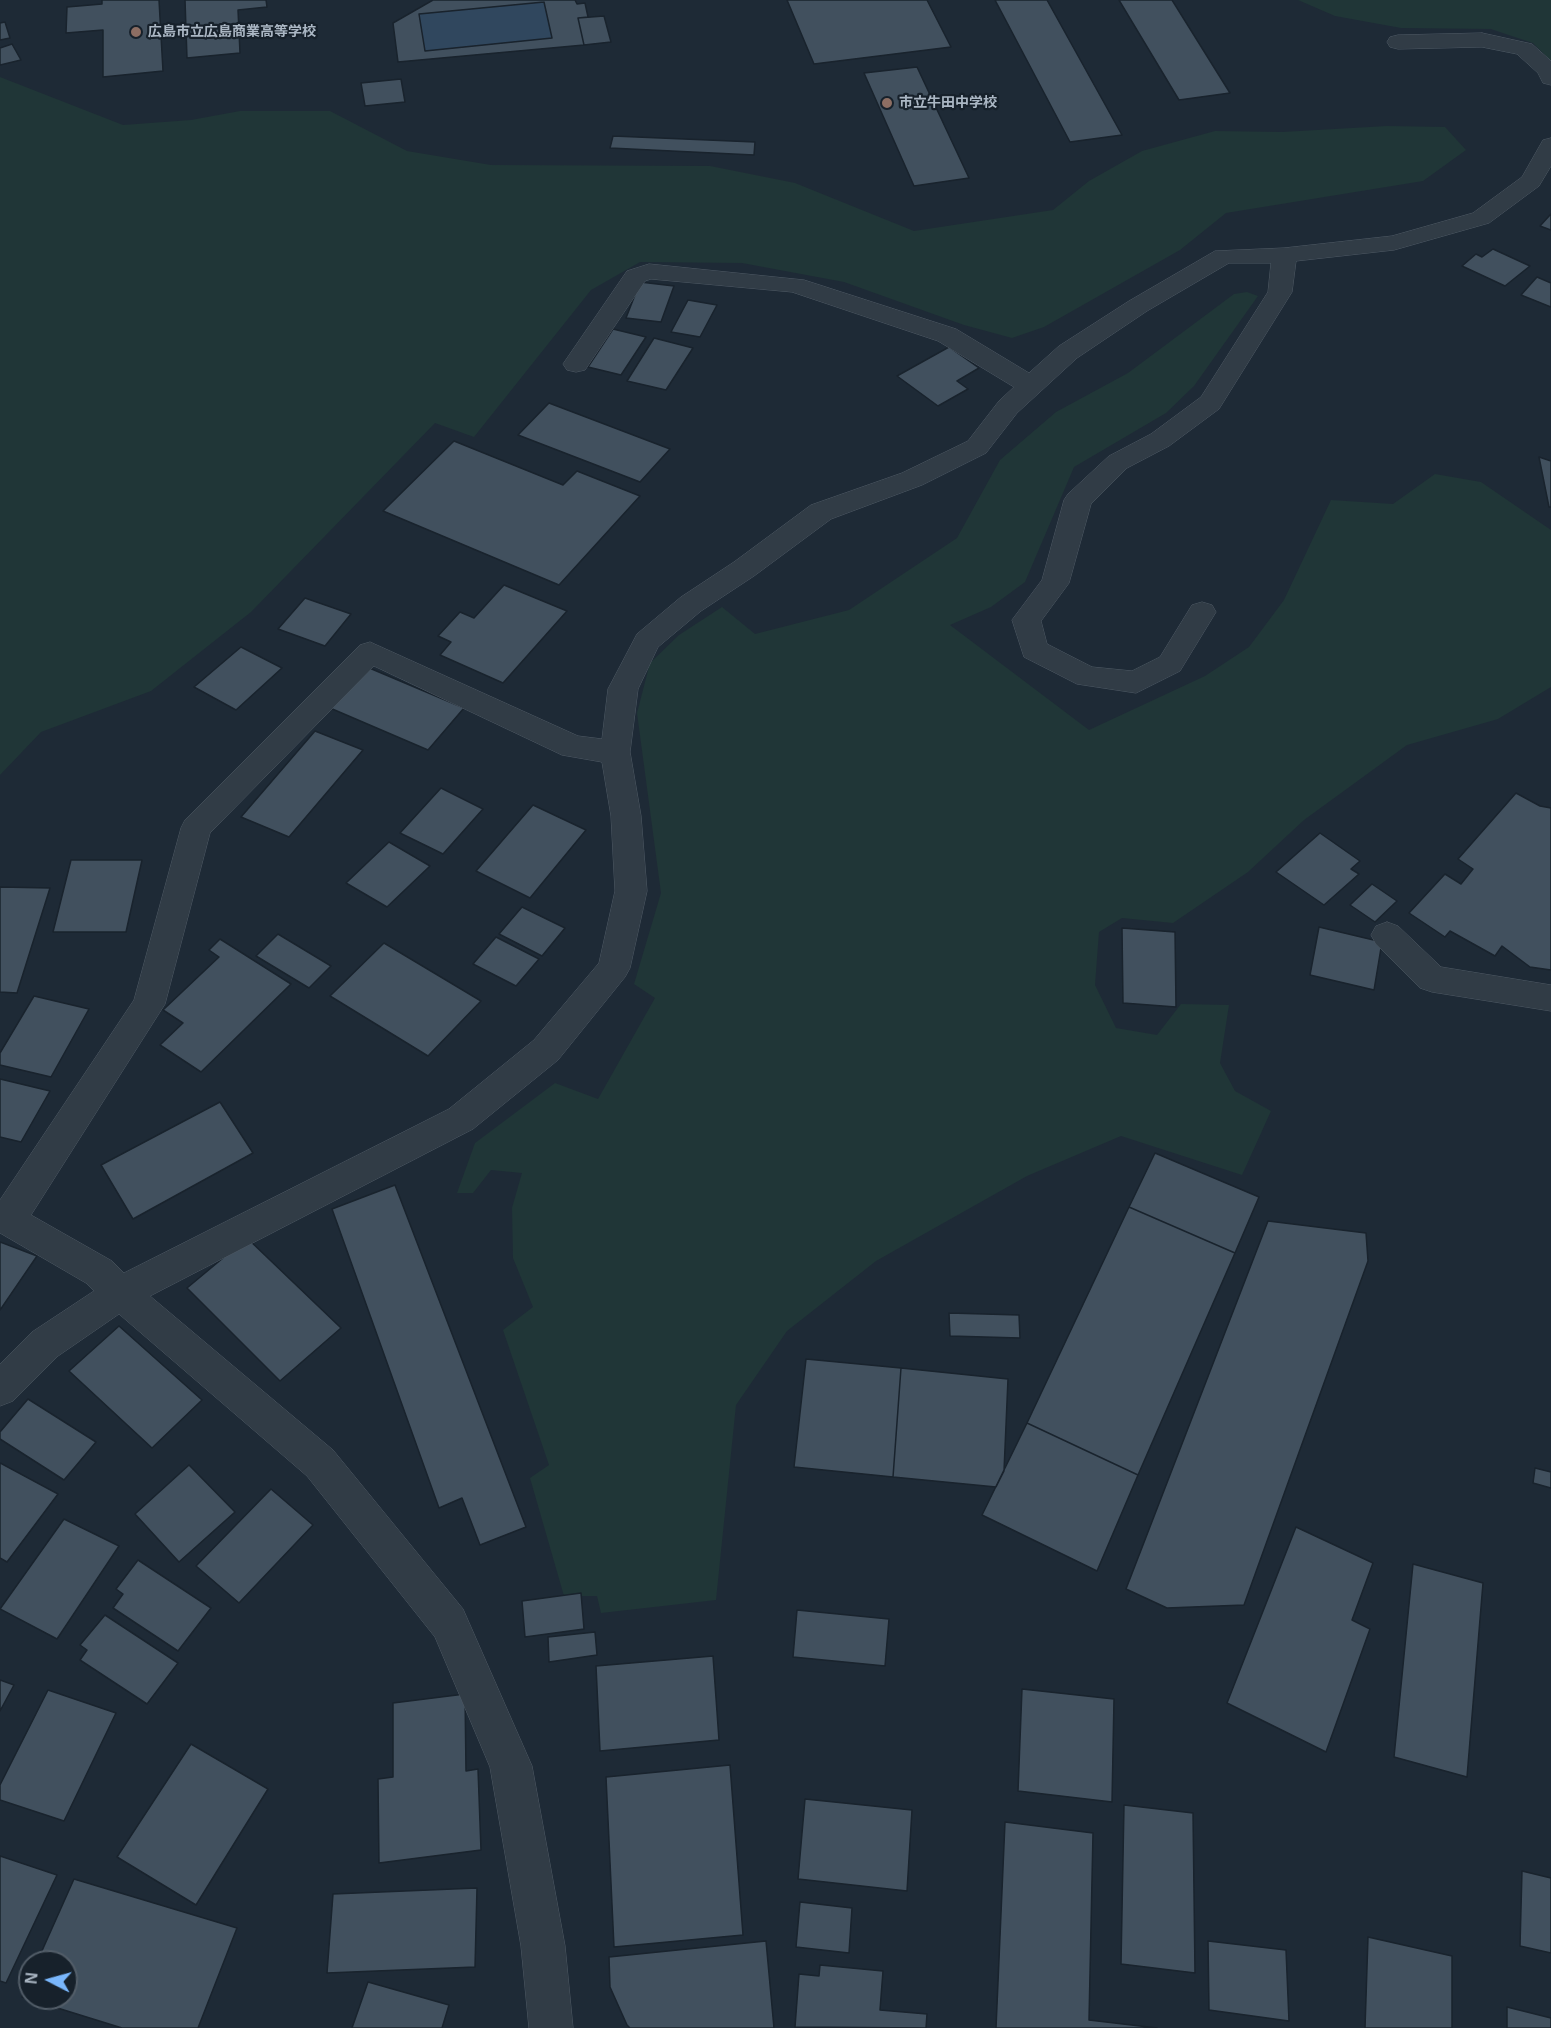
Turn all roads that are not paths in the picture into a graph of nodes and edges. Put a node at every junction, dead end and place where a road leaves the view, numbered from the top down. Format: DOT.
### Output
graph roads {
  1 [pos="1398,42"];
  2 [pos="1551,78"];
  3 [pos="1551,146"];
  4 [pos="1284,255"];
  5 [pos="576,364"];
  6 [pos="1031,386"];
  7 [pos="1202,612"];
  8 [pos="615,752"];
  9 [pos="1387,935"];
  10 [pos="1551,998"];
  11 [pos="4,1217"];
  12 [pos="120,1293"];
  13 [pos="0,1389"];
  14 [pos="551,2028"];
  1 -- 2 [label="street"];
  3 -- 4 [label="street"];
  4 -- 6 [label="street"];
  4 -- 7 [label="street"];
  5 -- 6 [label="street"];
  6 -- 8 [label="street"];
  8 -- 11 [label="street"];
  8 -- 12 [label="street"];
  9 -- 10 [label="street"];
  11 -- 12 [label="street"];
  12 -- 13 [label="street"];
  12 -- 14 [label="street"];
}
